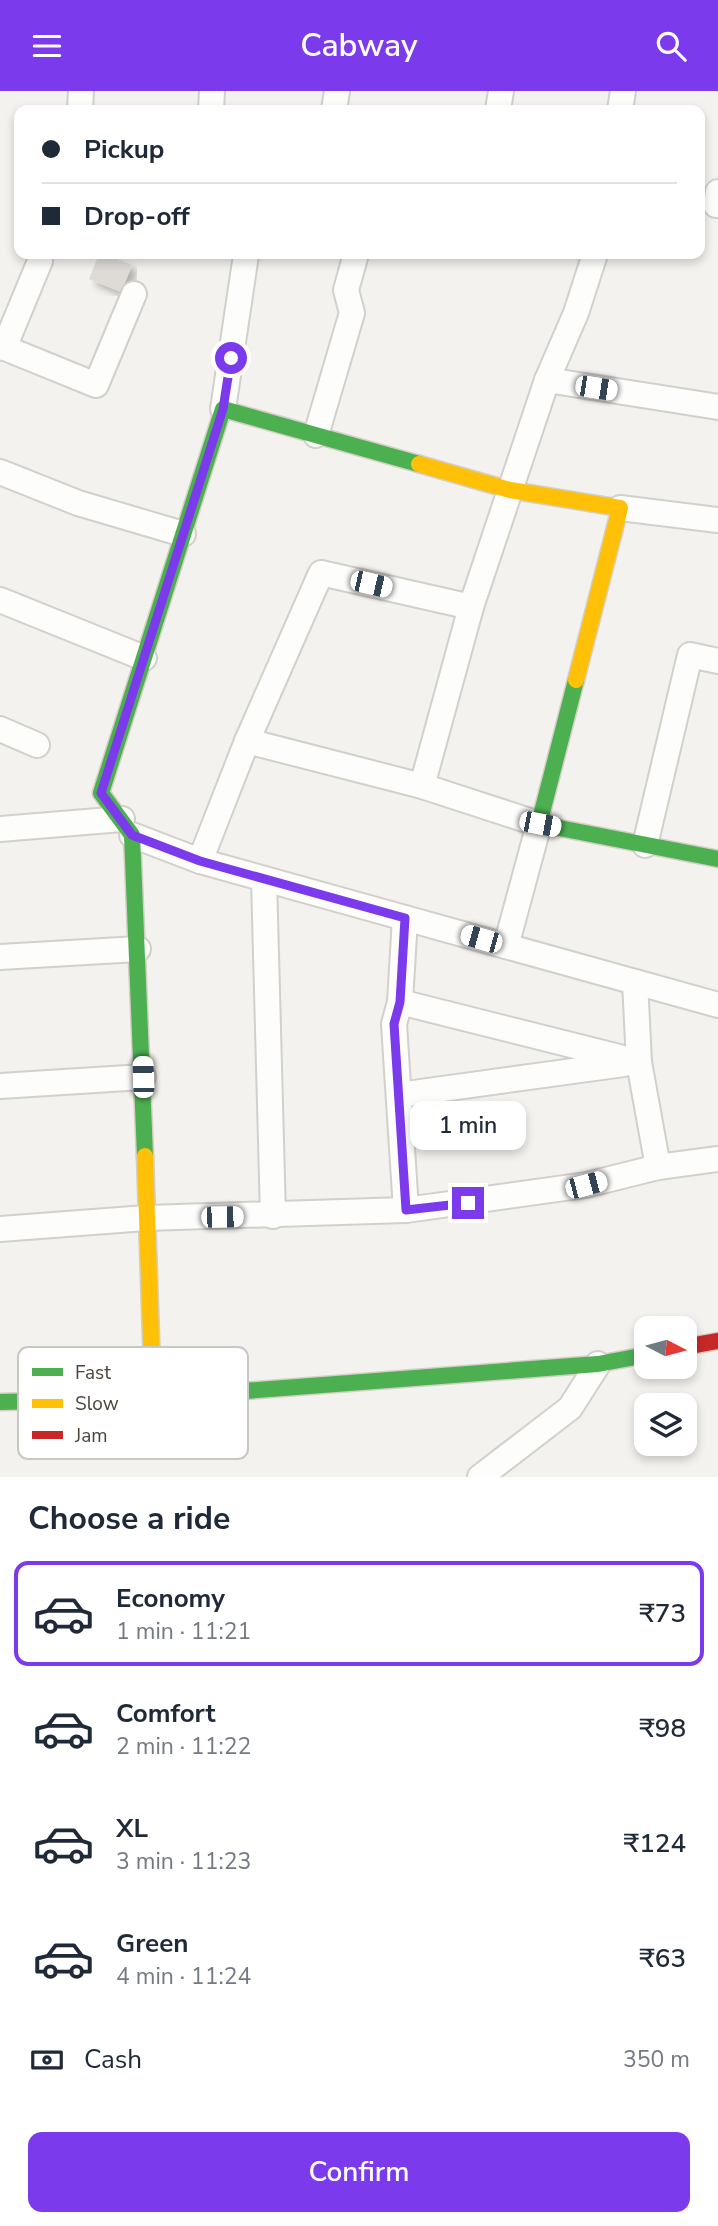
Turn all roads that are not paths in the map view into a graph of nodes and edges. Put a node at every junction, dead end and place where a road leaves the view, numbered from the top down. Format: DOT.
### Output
graph roads {
  1 [pos="246,259"];
  2 [pos="355,259"];
  3 [pos="593,259"];
  4 [pos="40,261"];
  5 [pos="134,294"];
  6 [pos="2,347"];
  7 [pos="547,380"];
  8 [pos="718,407"];
  9 [pos="223,409"];
  10 [pos="316,435"];
  11 [pos="0,472"];
  12 [pos="510,490"];
  13 [pos="620,508"];
  14 [pos="718,520"];
  15 [pos="183,534"];
  16 [pos="0,600"];
  17 [pos="471,607"];
  18 [pos="144,658"];
  19 [pos="718,661"];
  20 [pos="0,729"];
  21 [pos="247,741"];
  22 [pos="37,745"];
  23 [pos="422,786"];
  24 [pos="540,824"];
  25 [pos="127,827"];
  26 [pos="0,829"];
  27 [pos="645,845"];
  28 [pos="718,859"];
  29 [pos="200,861"];
  30 [pos="264,879"];
  31 [pos="405,918"];
  32 [pos="506,946"];
  33 [pos="138,949"];
  34 [pos="0,957"];
  35 [pos="635,982"];
  36 [pos="400,1002"];
  37 [pos="718,1005"];
  38 [pos="639,1062"];
  39 [pos="143,1077"];
  40 [pos="0,1086"];
  41 [pos="399,1095"];
  42 [pos="718,1159"];
  43 [pos="658,1167"];
  44 [pos="406,1210"];
  45 [pos="273,1216"];
  46 [pos="146,1218"];
  47 [pos="0,1229"];
  48 [pos="718,1341"];
  49 [pos="697,1345"];
  50 [pos="151,1347"];
  51 [pos="634,1357"];
  52 [pos="598,1363"];
  53 [pos="248,1391"];
  54 [pos="0,1402"];
  55 [pos="18,1402"];
  56 [pos="481,1477"];
  1 -- 9 [label="street"];
  2 -- 10 [label="street"];
  3 -- 7 [label="street"];
  4 -- 6 [label="street"];
  5 -- 6 [label="street"];
  7 -- 8 [label="street"];
  7 -- 12 [label="street"];
  9 -- 10 [label="street"];
  9 -- 15 [label="street"];
  10 -- 12 [label="street"];
  11 -- 15 [label="street"];
  12 -- 13 [label="street"];
  12 -- 17 [label="street"];
  13 -- 14 [label="street"];
  13 -- 24 [label="street"];
  15 -- 18 [label="street"];
  16 -- 18 [label="street"];
  17 -- 21 [label="street"];
  17 -- 23 [label="street"];
  18 -- 25 [label="street"];
  19 -- 27 [label="street"];
  20 -- 22 [label="street"];
  21 -- 23 [label="street"];
  21 -- 29 [label="street"];
  23 -- 24 [label="street"];
  24 -- 27 [label="street"];
  24 -- 32 [label="street"];
  25 -- 26 [label="street"];
  25 -- 29 [label="street"];
  25 -- 33 [label="street"];
  27 -- 28 [label="street"];
  29 -- 30 [label="street"];
  30 -- 31 [label="street"];
  30 -- 45 [label="street"];
  31 -- 32 [label="street"];
  31 -- 36 [label="street"];
  32 -- 35 [label="street"];
  33 -- 34 [label="street"];
  33 -- 39 [label="street"];
  35 -- 37 [label="street"];
  35 -- 38 [label="street"];
  36 -- 38 [label="street"];
  36 -- 41 [label="street"];
  38 -- 41 [label="street"];
  38 -- 43 [label="street"];
  39 -- 40 [label="street"];
  39 -- 46 [label="street"];
  41 -- 44 [label="street"];
  42 -- 43 [label="street"];
  43 -- 44 [label="street"];
  44 -- 45 [label="street"];
  45 -- 46 [label="street"];
  46 -- 47 [label="street"];
  46 -- 50 [label="street"];
  48 -- 49 [label="street"];
  51 -- 52 [label="street"];
  52 -- 53 [label="street"];
  52 -- 56 [label="street"];
  54 -- 55 [label="street"];
}
